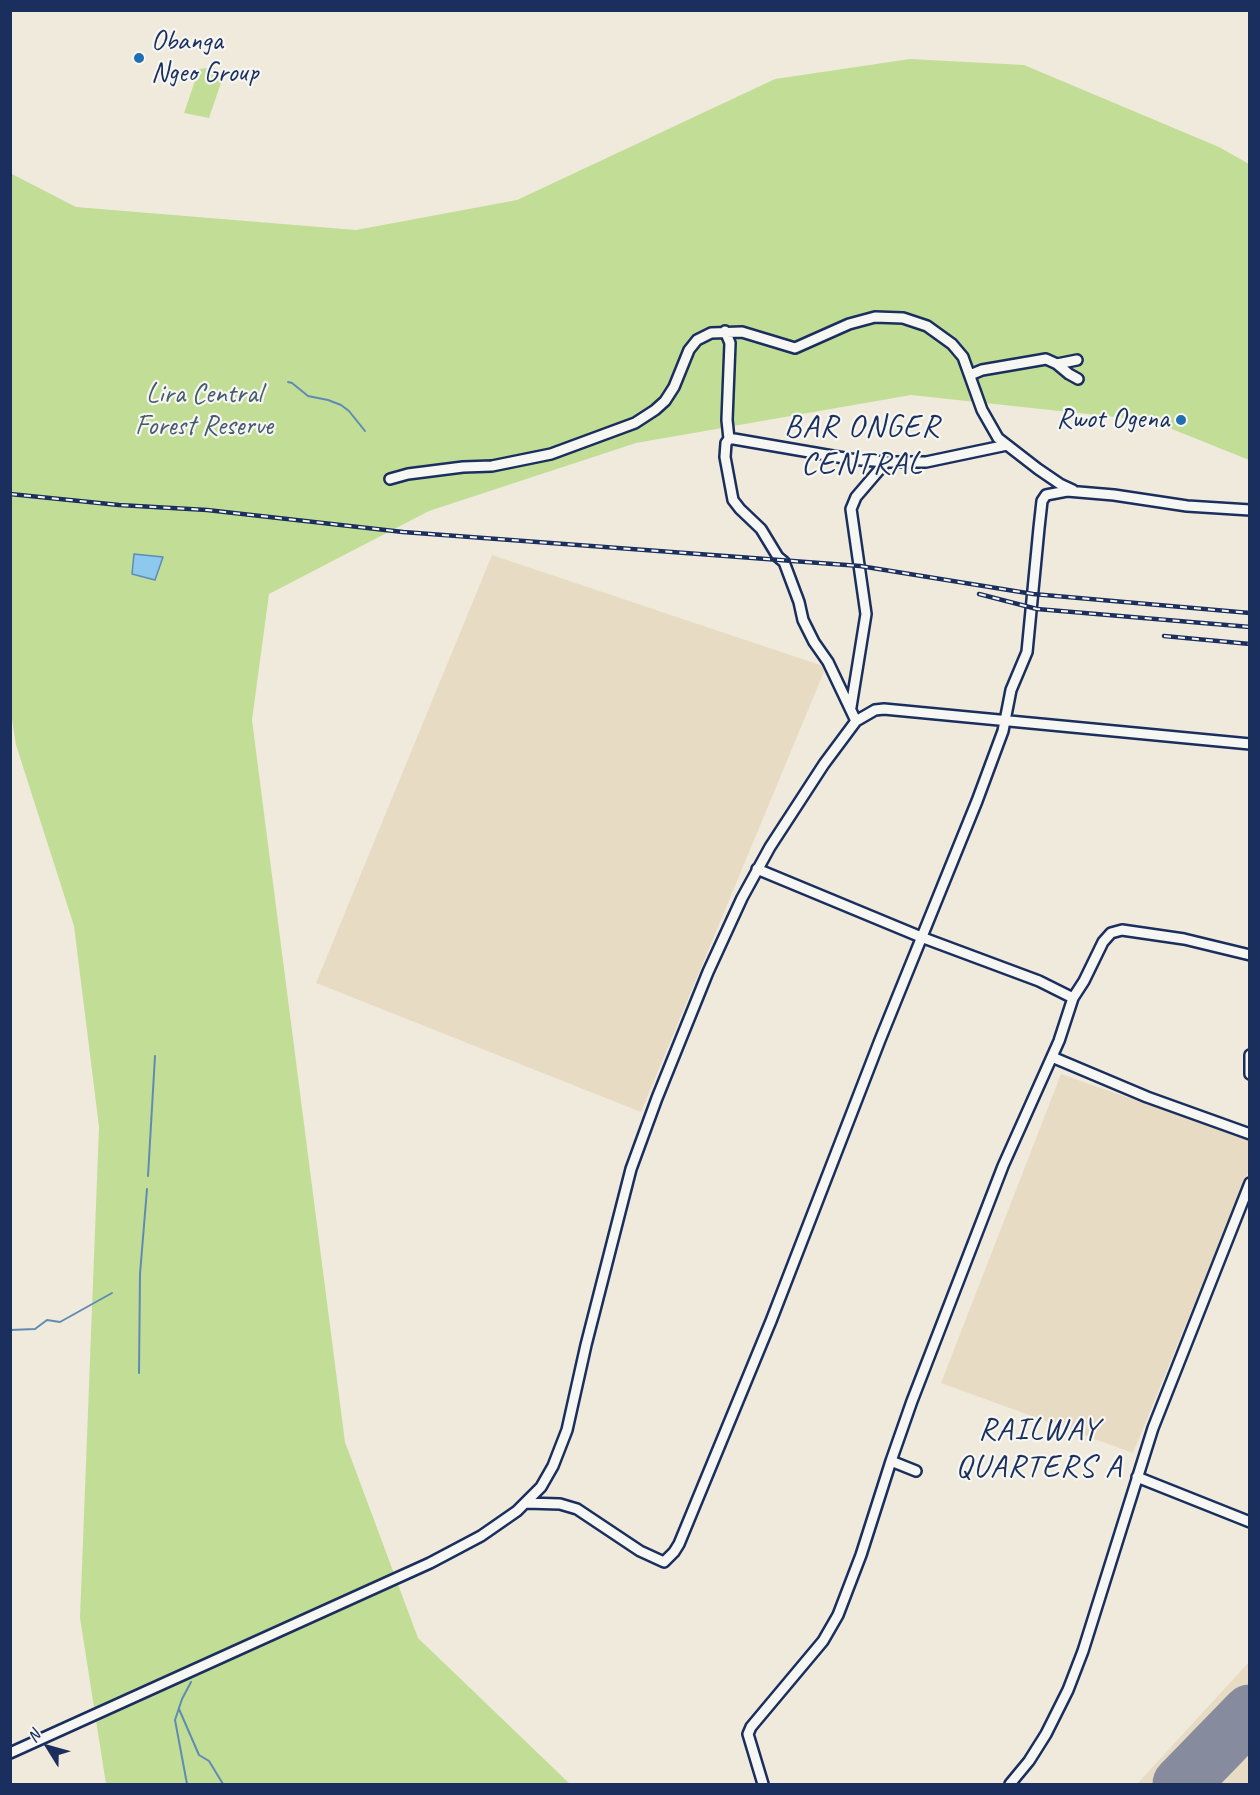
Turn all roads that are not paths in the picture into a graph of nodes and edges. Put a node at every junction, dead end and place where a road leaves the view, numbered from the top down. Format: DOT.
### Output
graph roads {
  1 [pos="726,331"];
  2 [pos="742,332"];
  3 [pos="730,343"];
  4 [pos="1077,360"];
  5 [pos="1057,364"];
  6 [pos="970,375"];
  7 [pos="1078,379"];
  8 [pos="729,439"];
  9 [pos="1007,445"];
  10 [pos="886,462"];
  11 [pos="390,479"];
  12 [pos="1078,492"];
  13 [pos="1250,510"];
  14 [pos="851,707"];
  15 [pos="1005,720"];
  16 [pos="856,721"];
  17 [pos="1250,744"];
  18 [pos="757,869"];
  19 [pos="921,937"];
  20 [pos="1250,955"];
  21 [pos="1073,998"];
  22 [pos="1250,1055"];
  23 [pos="1052,1057"];
  24 [pos="1250,1074"];
  25 [pos="1250,1134"];
  26 [pos="1250,1183"];
  27 [pos="891,1461"];
  28 [pos="916,1471"];
  29 [pos="1137,1477"];
  30 [pos="526,1503"];
  31 [pos="1250,1522"];
  32 [pos="10,1754"];
  33 [pos="764,1785"];
  34 [pos="1010,1785"];
  1 -- 2 [label="street"];
  1 -- 3 [label="street"];
  1 -- 11 [label="street"];
  2 -- 3 [label="street"];
  2 -- 6 [label="street"];
  3 -- 8 [label="street"];
  4 -- 5 [label="street"];
  5 -- 6 [label="street"];
  5 -- 7 [label="street"];
  6 -- 9 [label="street"];
  8 -- 10 [label="street"];
  8 -- 14 [label="street"];
  9 -- 10 [label="street"];
  9 -- 12 [label="street"];
  10 -- 14 [label="street"];
  12 -- 13 [label="street"];
  12 -- 15 [label="street"];
  14 -- 16 [label="street"];
  15 -- 16 [label="street"];
  15 -- 17 [label="street"];
  15 -- 19 [label="street"];
  16 -- 18 [label="street"];
  18 -- 19 [label="street"];
  18 -- 30 [label="street"];
  19 -- 21 [label="street"];
  19 -- 30 [label="street"];
  20 -- 21 [label="street"];
  21 -- 23 [label="street"];
  22 -- 24 [label="street"];
  23 -- 25 [label="street"];
  23 -- 27 [label="street"];
  26 -- 29 [label="street"];
  27 -- 28 [label="street"];
  27 -- 33 [label="street"];
  29 -- 31 [label="street"];
  29 -- 34 [label="street"];
  30 -- 32 [label="street"];
}
